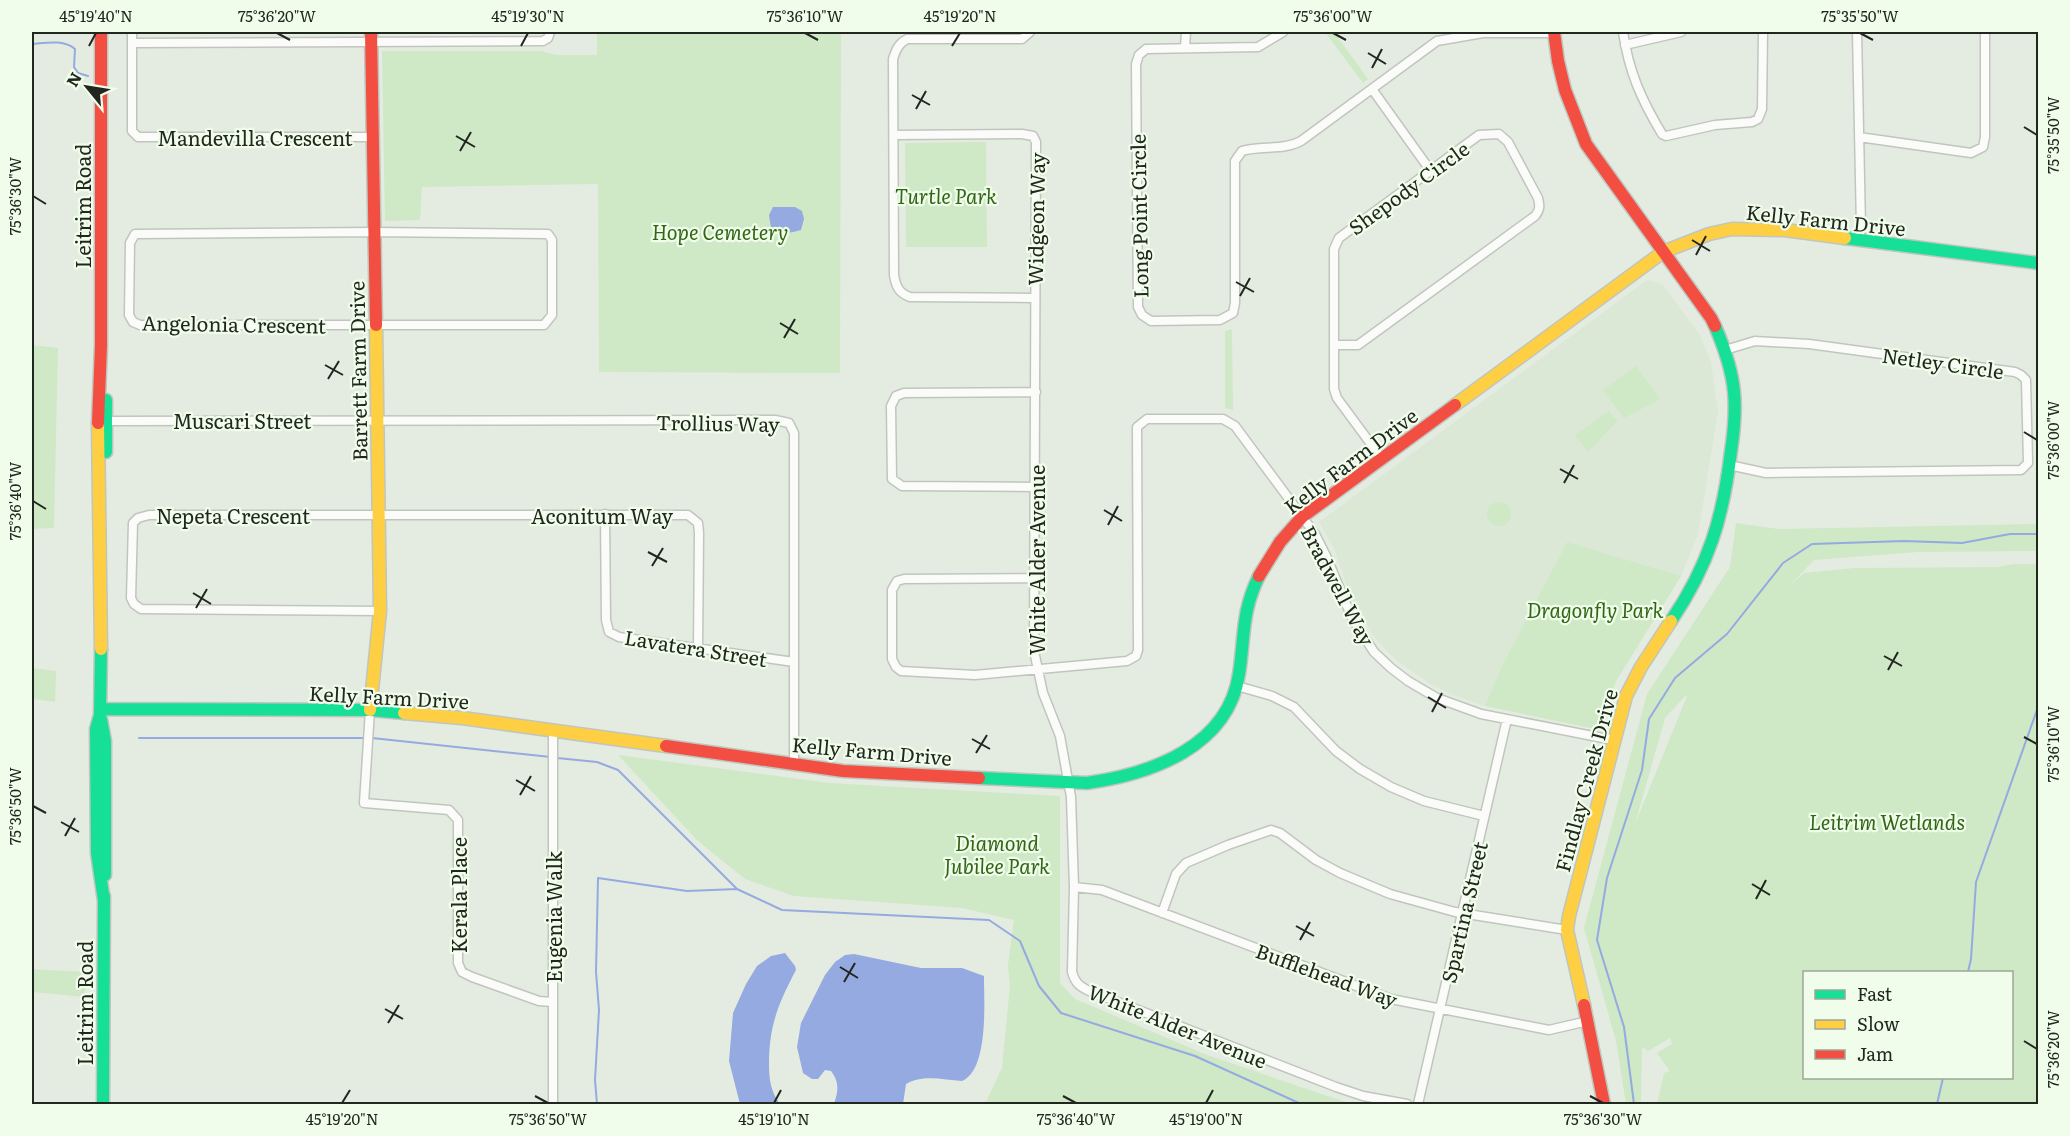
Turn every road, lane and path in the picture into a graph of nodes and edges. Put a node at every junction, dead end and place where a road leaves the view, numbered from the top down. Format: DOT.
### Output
graph roads {
  1 [pos="101,32"];
  2 [pos="132,32"];
  3 [pos="550,32"];
  4 [pos="1030,32"];
  5 [pos="1185,32"];
  6 [pos="1283,32"];
  7 [pos="1483,32"];
  8 [pos="1554,32"];
  9 [pos="1623,32"];
  10 [pos="1681,32"];
  11 [pos="1762,32"];
  12 [pos="1857,32"];
  13 [pos="1985,32"];
  14 [pos="371,37"];
  15 [pos="132,43"];
  16 [pos="1625,45"];
  17 [pos="1185,48"];
  18 [pos="1372,89"];
  19 [pos="894,135"];
  20 [pos="373,137"];
  21 [pos="1859,137"];
  22 [pos="1430,170"];
  23 [pos="374,232"];
  24 [pos="1859,240"];
  25 [pos="1663,252"];
  26 [pos="2038,263"];
  27 [pos="1034,298"];
  28 [pos="376,325"];
  29 [pos="101,345"];
  30 [pos="1334,345"];
  31 [pos="1725,350"];
  32 [pos="1036,392"];
  33 [pos="377,420"];
  34 [pos="107,422"];
  35 [pos="1382,459"];
  36 [pos="1729,465"];
  37 [pos="1035,487"];
  38 [pos="604,514"];
  39 [pos="378,515"];
  40 [pos="1302,518"];
  41 [pos="101,561"];
  42 [pos="1036,578"];
  43 [pos="380,611"];
  44 [pos="698,649"];
  45 [pos="794,662"];
  46 [pos="1037,669"];
  47 [pos="1237,686"];
  48 [pos="370,710"];
  49 [pos="100,712"];
  50 [pos="1507,719"];
  51 [pos="553,731"];
  52 [pos="1613,741"];
  53 [pos="794,764"];
  54 [pos="1070,783"];
  55 [pos="1484,816"];
  56 [pos="1074,887"];
  57 [pos="1162,913"];
  58 [pos="1462,913"];
  59 [pos="1567,930"];
  60 [pos="553,1002"];
  61 [pos="1441,1010"];
  62 [pos="1588,1021"];
  63 [pos="103,1104"];
  64 [pos="553,1104"];
  65 [pos="1407,1104"];
  66 [pos="1418,1104"];
  67 [pos="1604,1104"];
  1 -- 29 [label="street, Leitrim Road"];
  2 -- 15 [label="street, Mandevilla Crescent"];
  3 -- 14 [label="street"];
  4 -- 19 [label="street"];
  5 -- 17 [label="street"];
  6 -- 17 [label="street, Long Point Circle"];
  7 -- 8 [label="street, Long Point Circle"];
  7 -- 18 [label="street, Long Point Circle"];
  8 -- 25 [label="street, Findlay Creek Drive"];
  9 -- 16 [label="street"];
  10 -- 16 [label="street"];
  11 -- 16 [label="street"];
  12 -- 21 [label="street"];
  13 -- 21 [label="street"];
  14 -- 15 [label="street"];
  14 -- 20 [label="street, Barrett Farm Drive"];
  15 -- 20 [label="street, Mandevilla Crescent"];
  17 -- 18 [label="street, Long Point Circle"];
  18 -- 22 [label="street"];
  19 -- 27 [label="street"];
  19 -- 27 [label="street, Widgeon Way"];
  20 -- 23 [label="street, Barrett Farm Drive"];
  21 -- 24 [label="street"];
  22 -- 30 [label="street, Shepody Circle"];
  22 -- 30 [label="street, Shepody Circle"];
  23 -- 28 [label="street, Barrett Farm Drive"];
  23 -- 28 [label="street"];
  23 -- 28 [label="street, Angelonia Crescent"];
  24 -- 25 [label="street, Kelly Farm Drive"];
  24 -- 26 [label="street, Kelly Farm Drive"];
  25 -- 31 [label="street, Findlay Creek Drive"];
  25 -- 35 [label="street, Kelly Farm Drive"];
  27 -- 32 [label="street, White Alder Avenue"];
  28 -- 33 [label="street, Barrett Farm Drive"];
  29 -- 34 [label="street, Leitrim Road"];
  29 -- 41 [label="street, Leitrim Road"];
  30 -- 35 [label="street, Shepody Circle"];
  31 -- 36 [label="street, Findlay Creek Drive"];
  31 -- 36 [label="street, Netley Circle"];
  32 -- 37 [label="street, White Alder Avenue"];
  32 -- 37 [label="street"];
  33 -- 34 [label="street, Muscari Street"];
  33 -- 39 [label="street, Barrett Farm Drive"];
  33 -- 45 [label="street, Trollius Way"];
  34 -- 41 [label="street, Leitrim Road"];
  35 -- 40 [label="street, Kelly Farm Drive"];
  36 -- 52 [label="street, Findlay Creek Drive"];
  37 -- 42 [label="street, White Alder Avenue"];
  38 -- 39 [label="street, Aconitum Way"];
  38 -- 44 [label="street, Lavatera Street"];
  38 -- 44 [label="street, Aconitum Way"];
  39 -- 43 [label="street, Barrett Farm Drive"];
  39 -- 43 [label="street, Nepeta Crescent"];
  40 -- 46 [label="street, Bradwell Way"];
  40 -- 47 [label="street, Kelly Farm Drive"];
  40 -- 50 [label="street, Bradwell Way"];
  41 -- 49 [label="street, Leitrim Road"];
  42 -- 46 [label="street, White Alder Avenue"];
  42 -- 46 [label="street"];
  43 -- 48 [label="street, Barrett Farm Drive"];
  44 -- 45 [label="street, Lavatera Street"];
  45 -- 53 [label="street, Trollius Way"];
  46 -- 54 [label="street, White Alder Avenue"];
  47 -- 54 [label="street, Kelly Farm Drive"];
  47 -- 55 [label="street"];
  48 -- 49 [label="street, Kelly Farm Drive"];
  48 -- 51 [label="street, Kelly Farm Drive"];
  48 -- 60 [label="street, Kerala Place"];
  49 -- 63 [label="street, Leitrim Road"];
  50 -- 52 [label="street, Bradwell Way"];
  50 -- 55 [label="street, Spartina Street"];
  51 -- 53 [label="street, Kelly Farm Drive"];
  51 -- 60 [label="street, Eugenia Walk"];
  52 -- 59 [label="street, Findlay Creek Drive"];
  53 -- 54 [label="street, Kelly Farm Drive"];
  54 -- 56 [label="street, White Alder Avenue"];
  55 -- 58 [label="street, Spartina Street"];
  56 -- 57 [label="street, Bufflehead Way"];
  56 -- 65 [label="street, White Alder Avenue"];
  57 -- 58 [label="street"];
  57 -- 61 [label="street, Bufflehead Way"];
  58 -- 59 [label="street"];
  58 -- 61 [label="street, Spartina Street"];
  59 -- 62 [label="street, Findlay Creek Drive"];
  60 -- 64 [label="street, Eugenia Walk"];
  61 -- 62 [label="street, Bufflehead Way"];
  61 -- 66 [label="street, Spartina Street"];
  62 -- 67 [label="street, Findlay Creek Drive"];
}
